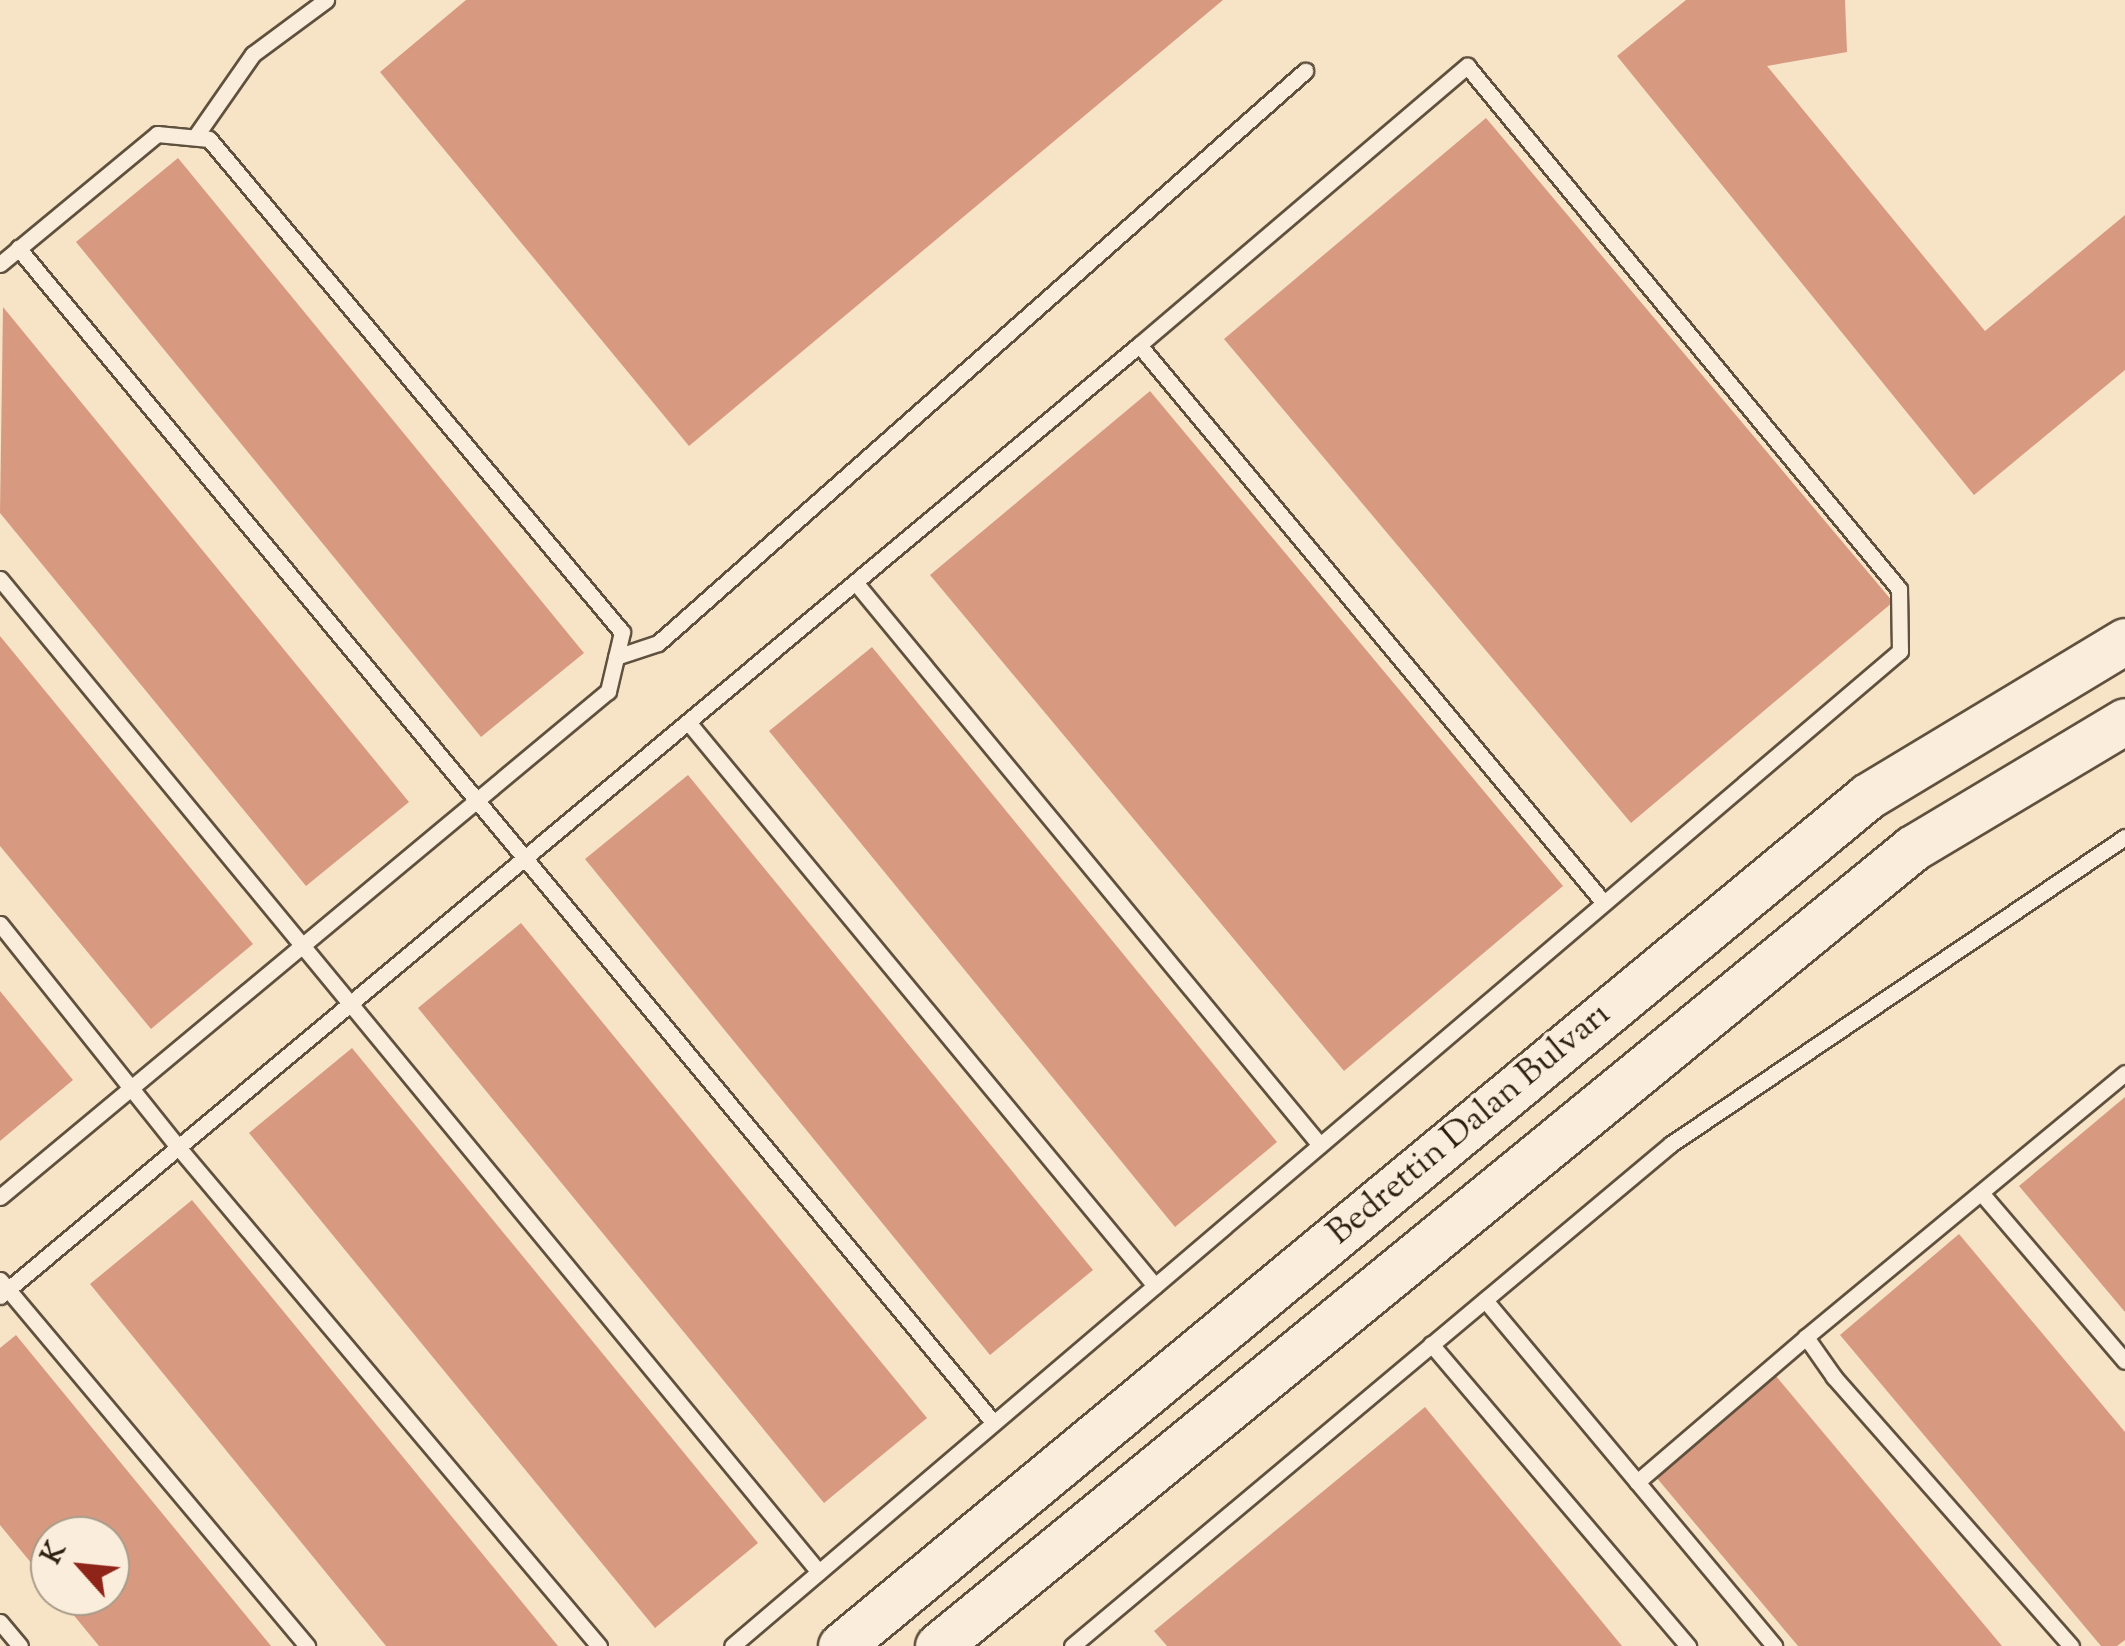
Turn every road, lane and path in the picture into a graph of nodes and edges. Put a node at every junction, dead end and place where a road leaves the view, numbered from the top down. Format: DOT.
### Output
graph roads {
  1 [pos="326,0"];
  2 [pos="1304,71"];
  3 [pos="195,138"];
  4 [pos="18,248"];
  5 [pos="0,264"];
  6 [pos="1139,346"];
  7 [pos="0,579"];
  8 [pos="855,582"];
  9 [pos="2125,641"];
  10 [pos="616,657"];
  11 [pos="2125,721"];
  12 [pos="688,722"];
  13 [pos="478,799"];
  14 [pos="2125,838"];
  15 [pos="525,858"];
  16 [pos="1604,903"];
  17 [pos="0,924"];
  18 [pos="299,945"];
  19 [pos="348,1006"];
  20 [pos="2125,1073"];
  21 [pos="132,1084"];
  22 [pos="1320,1144"];
  23 [pos="178,1148"];
  24 [pos="1983,1195"];
  25 [pos="0,1197"];
  26 [pos="1155,1286"];
  27 [pos="3,1289"];
  28 [pos="1485,1300"];
  29 [pos="1806,1337"];
  30 [pos="1431,1344"];
  31 [pos="2125,1360"];
  32 [pos="994,1423"];
  33 [pos="1637,1482"];
  34 [pos="819,1572"];
  35 [pos="0,1622"];
  36 [pos="1084,1642"];
  37 [pos="20,1646"];
  38 [pos="307,1646"];
  39 [pos="599,1646"];
  40 [pos="732,1646"];
  41 [pos="841,1646"];
  42 [pos="938,1646"];
  43 [pos="1688,1646"];
  44 [pos="1774,1646"];
  45 [pos="2071,1646"];
  1 -- 3 [label="lane"];
  2 -- 10 [label="lane"];
  3 -- 4 [label="lane"];
  3 -- 10 [label="lane"];
  4 -- 5 [label="lane"];
  4 -- 13 [label="lane"];
  6 -- 8 [label="lane"];
  6 -- 16 [label="lane"];
  6 -- 16 [label="lane"];
  7 -- 18 [label="lane"];
  8 -- 12 [label="lane"];
  8 -- 22 [label="lane"];
  9 -- 41 [label="main road, Bedrettin Dalan Bulvarı"];
  10 -- 13 [label="lane"];
  11 -- 42 [label="main road, Bedrettin Dalan Bulvarı"];
  12 -- 15 [label="lane"];
  12 -- 26 [label="lane"];
  13 -- 15 [label="lane"];
  13 -- 18 [label="lane"];
  14 -- 28 [label="lane"];
  15 -- 19 [label="lane"];
  15 -- 32 [label="lane"];
  16 -- 22 [label="lane"];
  17 -- 21 [label="lane"];
  18 -- 19 [label="lane"];
  18 -- 21 [label="lane"];
  19 -- 23 [label="lane"];
  19 -- 34 [label="lane"];
  20 -- 24 [label="lane"];
  21 -- 23 [label="lane"];
  21 -- 25 [label="lane"];
  22 -- 26 [label="lane"];
  23 -- 27 [label="lane"];
  23 -- 39 [label="lane"];
  24 -- 29 [label="lane"];
  24 -- 31 [label="lane"];
  26 -- 32 [label="lane"];
  27 -- 38 [label="lane"];
  28 -- 30 [label="lane"];
  28 -- 33 [label="lane"];
  29 -- 33 [label="lane"];
  29 -- 45 [label="lane"];
  30 -- 36 [label="lane"];
  30 -- 43 [label="lane"];
  32 -- 34 [label="lane"];
  33 -- 44 [label="lane"];
  34 -- 40 [label="lane"];
  35 -- 37 [label="lane"];
}
